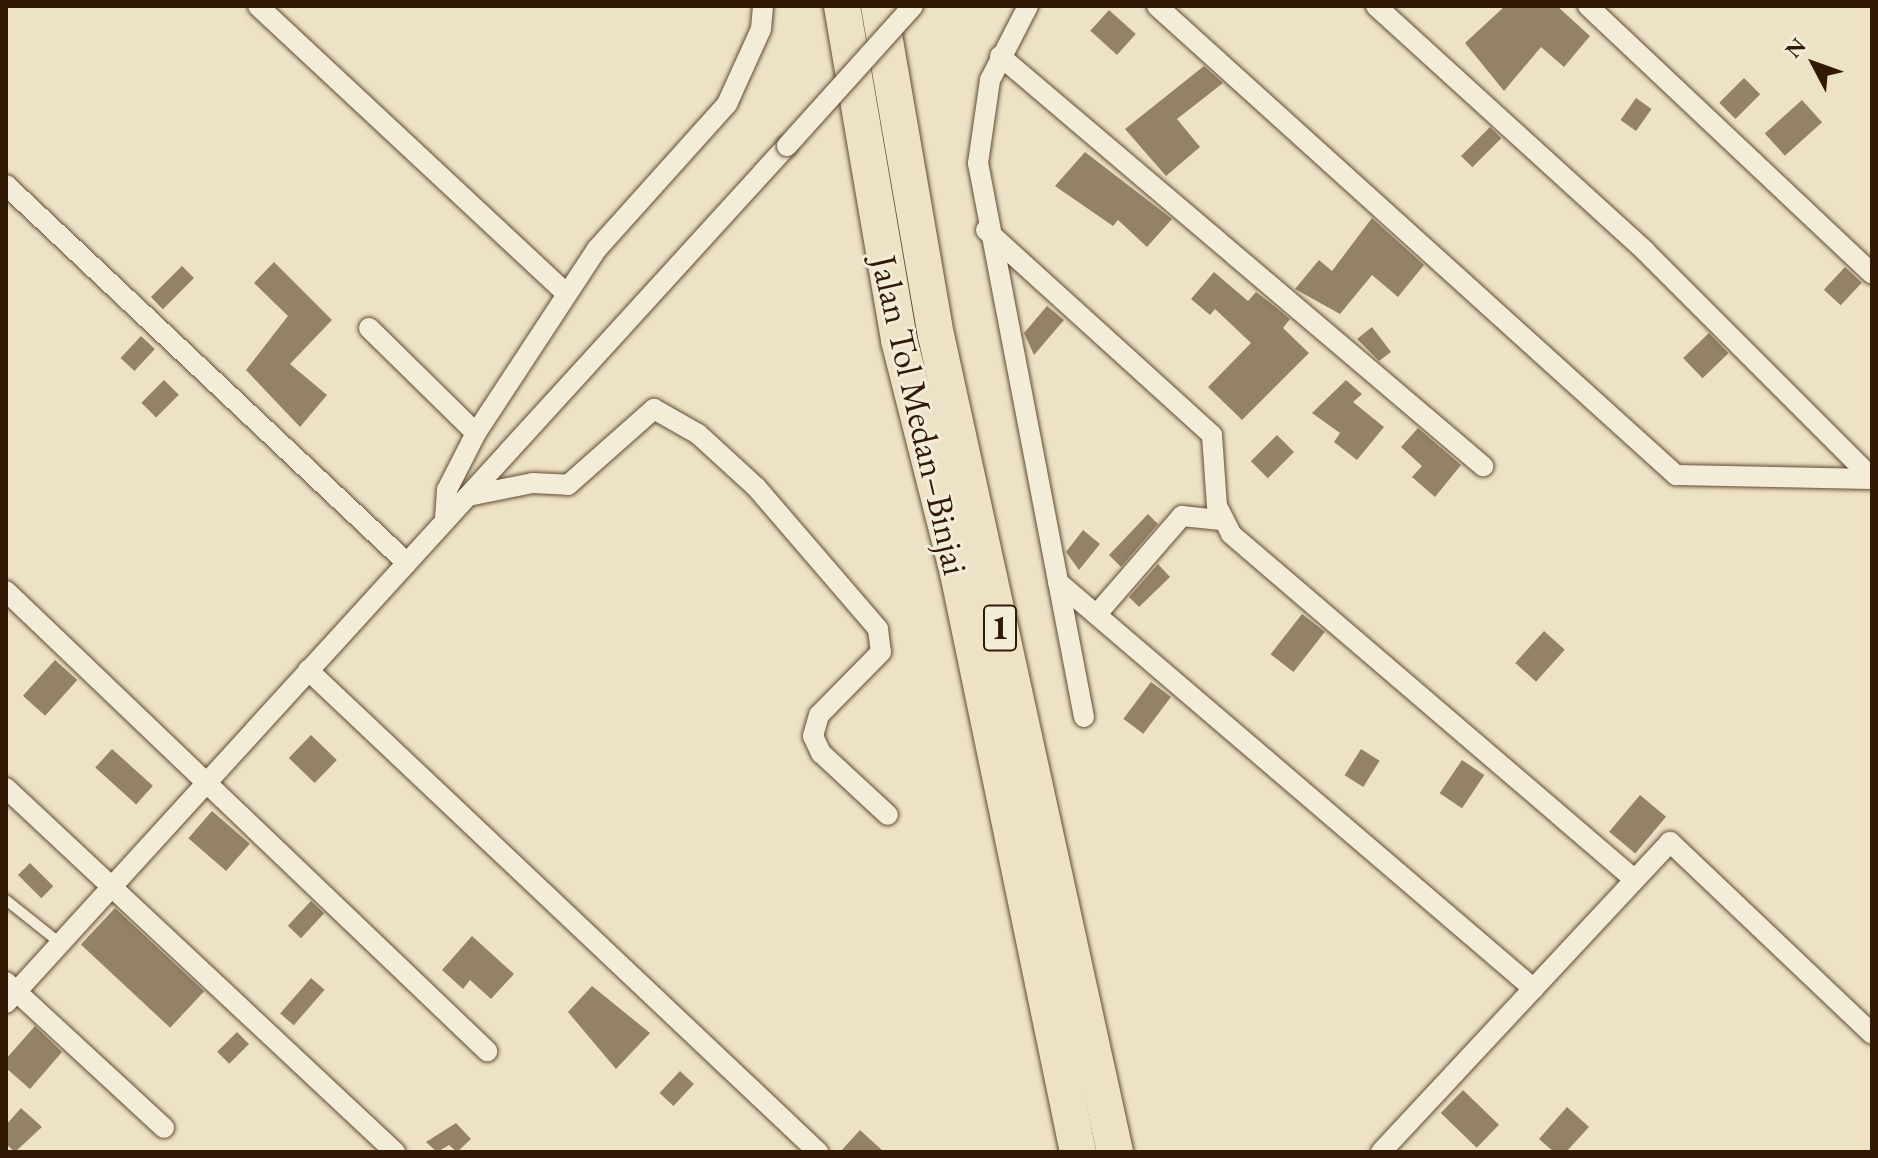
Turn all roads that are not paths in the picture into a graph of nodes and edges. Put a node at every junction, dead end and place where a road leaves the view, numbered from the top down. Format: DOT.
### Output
graph roads {
  1 [pos="258,6"];
  2 [pos="763,6"];
  3 [pos="842,6"];
  4 [pos="879,6"];
  5 [pos="913,6"];
  6 [pos="1028,6"];
  7 [pos="1157,6"];
  8 [pos="1376,6"];
  9 [pos="1588,6"];
  10 [pos="1000,56"];
  11 [pos="6,185"];
  12 [pos="986,230"];
  13 [pos="1872,274"];
  14 [pos="565,292"];
  15 [pos="369,328"];
  16 [pos="476,433"];
  17 [pos="1483,466"];
  18 [pos="1872,479"];
  19 [pos="468,496"];
  20 [pos="1221,520"];
  21 [pos="445,521"];
  22 [pos="407,563"];
  23 [pos="1058,582"];
  24 [pos="6,591"];
  25 [pos="1097,614"];
  26 [pos="308,670"];
  27 [pos="1084,717"];
  28 [pos="207,781"];
  29 [pos="6,788"];
  30 [pos="888,815"];
  31 [pos="1634,879"];
  32 [pos="110,888"];
  33 [pos="6,900"];
  34 [pos="60,943"];
  35 [pos="1534,989"];
  36 [pos="10,992"];
  37 [pos="1872,1034"];
  38 [pos="487,1051"];
  39 [pos="164,1128"];
  40 [pos="395,1152"];
  41 [pos="818,1152"];
  42 [pos="1078,1152"];
  43 [pos="1115,1152"];
  44 [pos="1381,1152"];
  1 -- 14 [label="street"];
  2 -- 14 [label="street"];
  3 -- 42 [label="highway, Jalan Tol Medan–Binjai / 1"];
  4 -- 43 [label="highway, Jalan Tol Medan–Binjai / 1"];
  5 -- 19 [label="street, bridge"];
  6 -- 10 [label="street"];
  7 -- 18 [label="street"];
  8 -- 18 [label="street"];
  9 -- 13 [label="street"];
  10 -- 12 [label="street"];
  10 -- 17 [label="street"];
  11 -- 22 [label="street"];
  12 -- 20 [label="street"];
  12 -- 23 [label="street"];
  14 -- 16 [label="street"];
  15 -- 16 [label="street"];
  16 -- 21 [label="street"];
  19 -- 21 [label="street"];
  19 -- 30 [label="street"];
  20 -- 25 [label="street"];
  20 -- 31 [label="street"];
  21 -- 22 [label="street"];
  22 -- 26 [label="street"];
  23 -- 25 [label="street"];
  23 -- 27 [label="street"];
  24 -- 28 [label="street"];
  25 -- 35 [label="street"];
  26 -- 28 [label="street"];
  26 -- 41 [label="street"];
  28 -- 32 [label="street"];
  28 -- 38 [label="street"];
  29 -- 32 [label="street"];
  31 -- 35 [label="street"];
  31 -- 37 [label="street"];
  32 -- 34 [label="street"];
  32 -- 40 [label="street"];
  33 -- 34 [label="lane"];
  34 -- 36 [label="street"];
  35 -- 44 [label="street"];
  36 -- 39 [label="street"];
}
